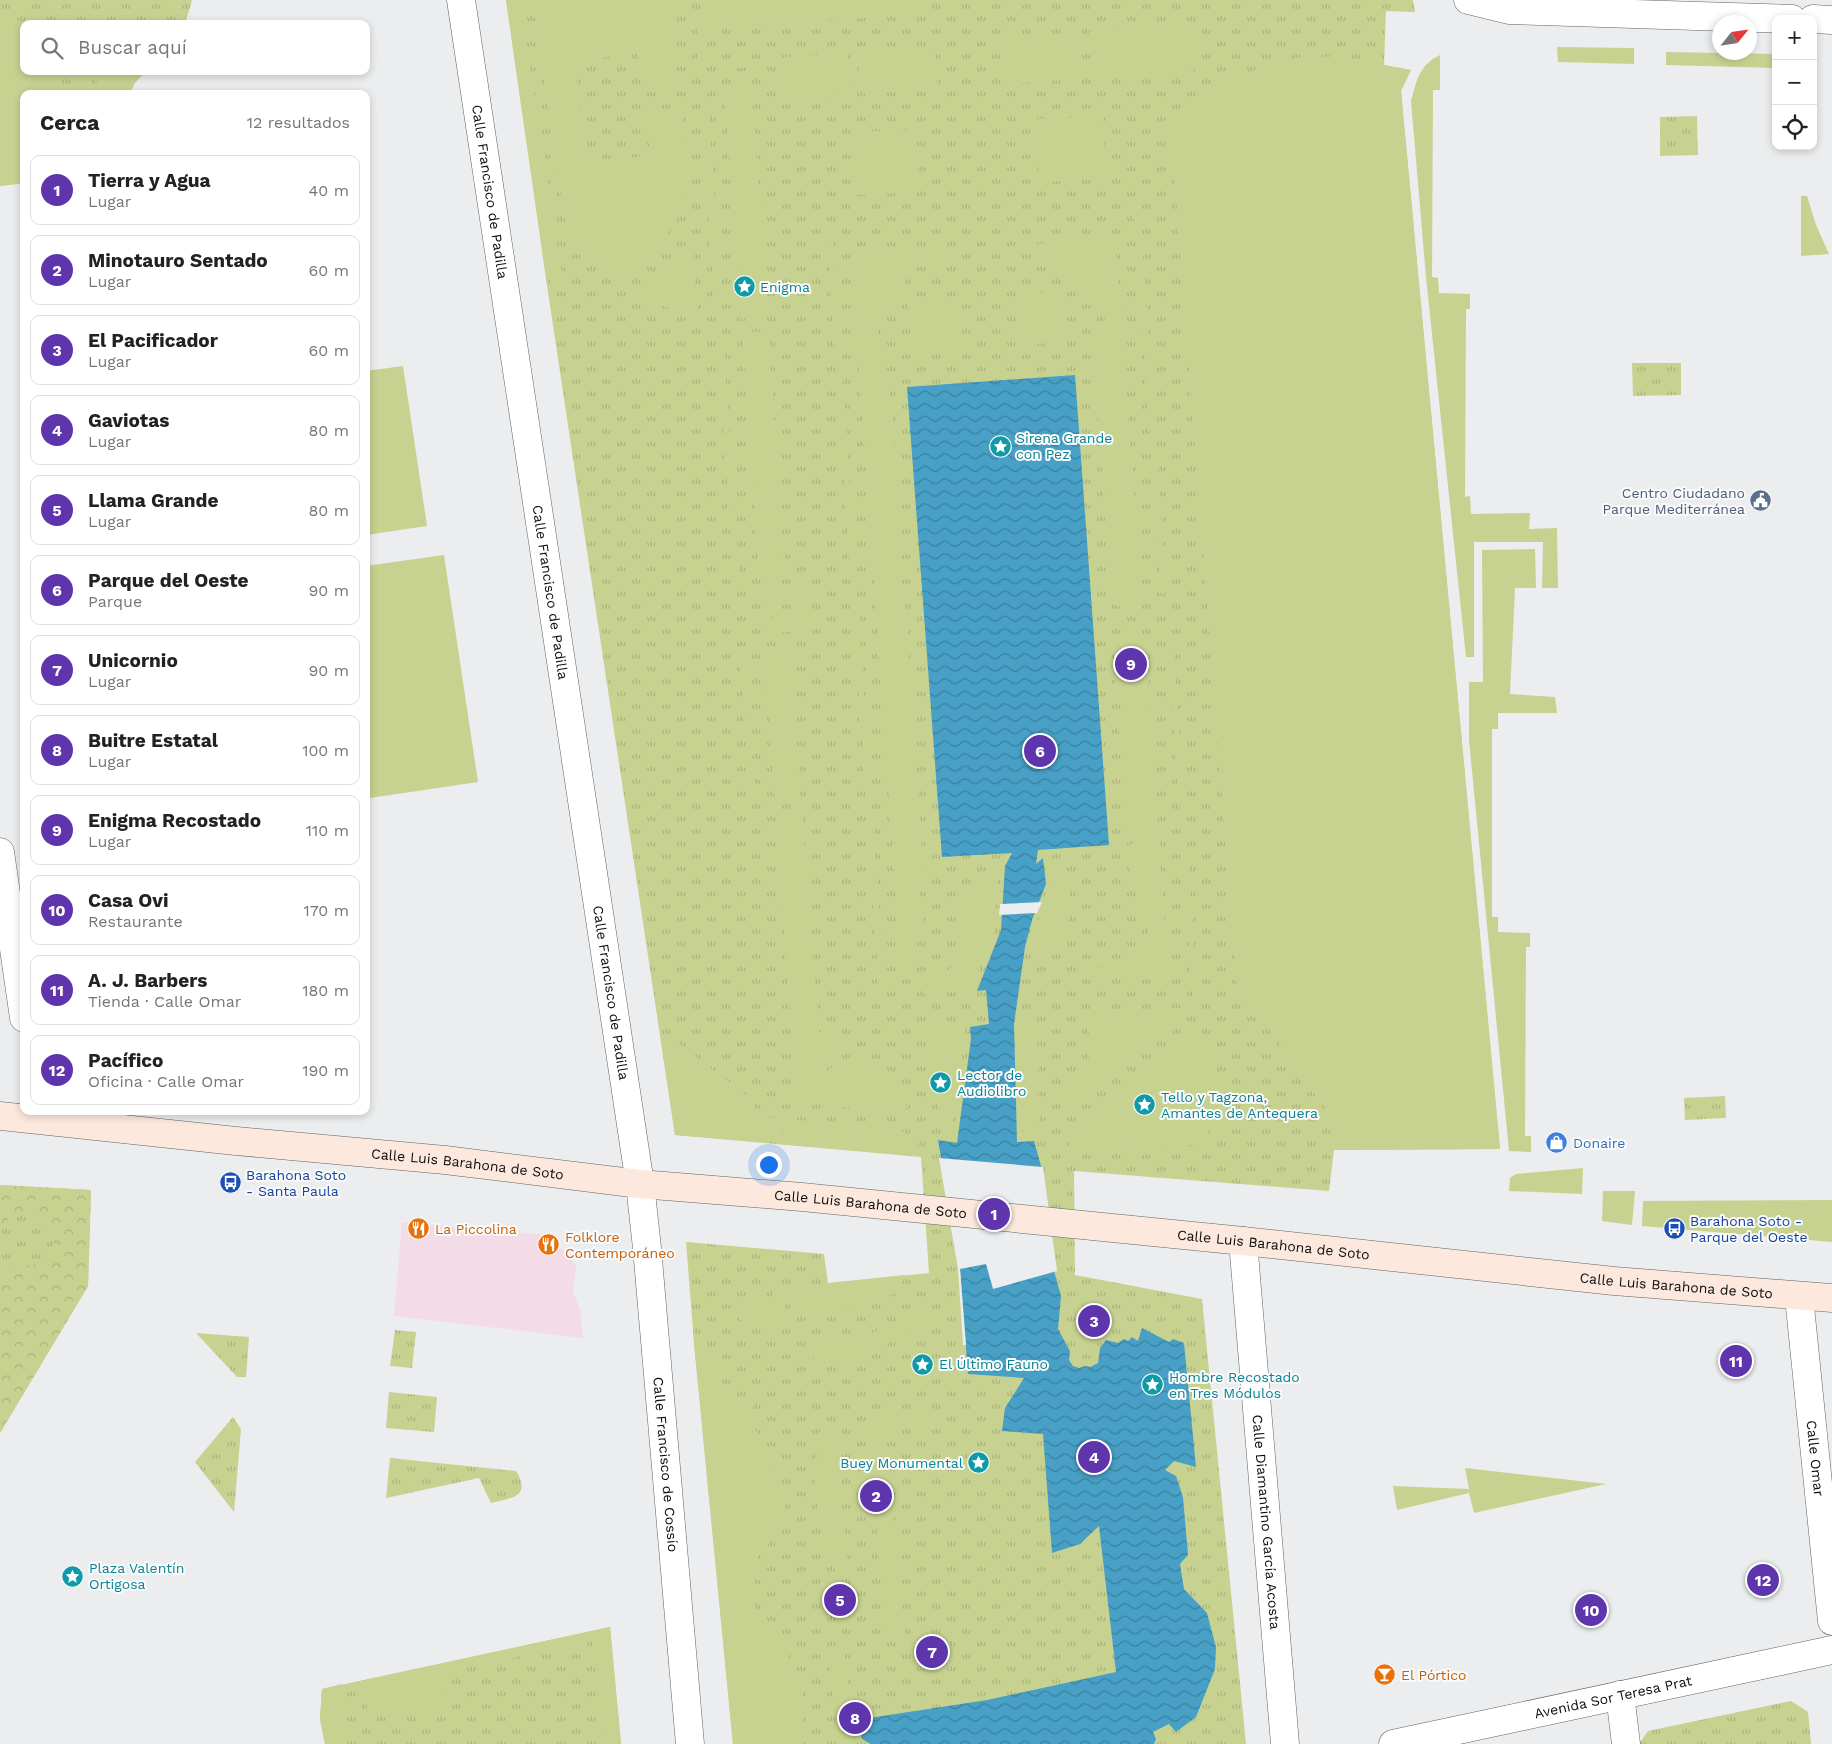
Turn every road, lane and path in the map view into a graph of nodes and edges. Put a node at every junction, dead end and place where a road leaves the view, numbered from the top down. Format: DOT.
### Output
graph roads {
  1 [pos="461,0"];
  2 [pos="1468,0"];
  3 [pos="1772,18"];
  4 [pos="1817,19"];
  5 [pos="1832,20"];
  6 [pos="0,852"];
  7 [pos="20,990"];
  8 [pos="34,1115"];
  9 [pos="0,1116"];
  10 [pos="640,1184"];
  11 [pos="1243,1241"];
  12 [pos="1799,1297"];
  13 [pos="1832,1298"];
  14 [pos="1832,1620"];
  15 [pos="1832,1650"];
  16 [pos="1620,1695"];
  17 [pos="1423,1741"];
  18 [pos="690,1744"];
  19 [pos="1285,1744"];
  20 [pos="1393,1744"];
  21 [pos="1626,1744"];
  1 -- 10 [label="street, Calle Francisco de Padilla"];
  2 -- 3 [label="street"];
  4 -- 5 [label="street"];
  6 -- 7 [label="street"];
  8 -- 9 [label="main road, Calle Luis Barahona de Soto"];
  8 -- 10 [label="main road, Calle Luis Barahona de Soto"];
  10 -- 11 [label="main road, Calle Luis Barahona de Soto"];
  10 -- 18 [label="street, Calle Francisco de Cossío"];
  11 -- 12 [label="main road, Calle Luis Barahona de Soto"];
  11 -- 19 [label="street, Calle Diamantino García Acosta"];
  12 -- 13 [label="main road, Calle Luis Barahona de Soto"];
  12 -- 14 [label="street, Calle Omar"];
  15 -- 16 [label="street, Avenida Sor Teresa Prat"];
  16 -- 17 [label="street, Avenida Sor Teresa Prat"];
  16 -- 21 [label="street"];
  17 -- 20 [label="street, Avenida Sor Teresa Prat"];
}
